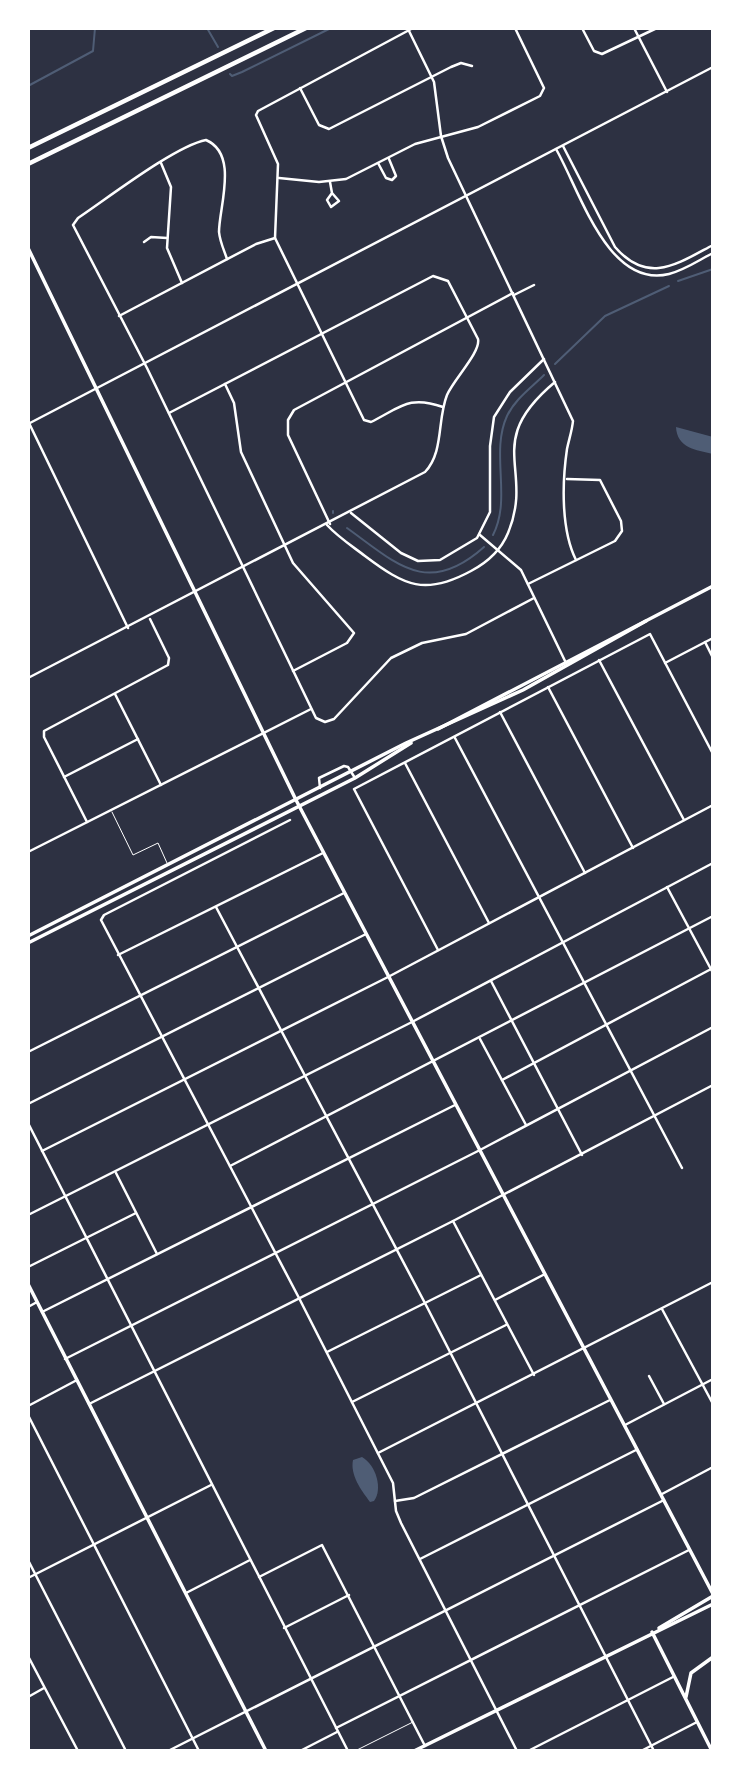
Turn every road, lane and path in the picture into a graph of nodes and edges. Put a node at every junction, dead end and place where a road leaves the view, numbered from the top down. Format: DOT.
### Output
graph roads {
  1 [pos="274,28"];
  2 [pos="306,28"];
  3 [pos="515,28"];
  4 [pos="582,28"];
  5 [pos="634,28"];
  6 [pos="657,28"];
  7 [pos="411,29"];
  8 [pos="639,37"];
  9 [pos="472,66"];
  10 [pos="713,67"];
  11 [pos="432,76"];
  12 [pos="300,88"];
  13 [pos="667,92"];
  14 [pos="441,136"];
  15 [pos="563,145"];
  16 [pos="28,148"];
  17 [pos="556,149"];
  18 [pos="388,158"];
  19 [pos="161,163"];
  20 [pos="378,163"];
  21 [pos="28,164"];
  22 [pos="279,178"];
  23 [pos="330,182"];
  24 [pos="332,193"];
  25 [pos="467,196"];
  26 [pos="167,238"];
  27 [pos="275,238"];
  28 [pos="144,242"];
  29 [pos="713,245"];
  30 [pos="28,248"];
  31 [pos="713,253"];
  32 [pos="227,259"];
  33 [pos="182,283"];
  34 [pos="297,283"];
  35 [pos="534,285"];
  36 [pos="513,294"];
  37 [pos="119,316"];
  38 [pos="467,317"];
  39 [pos="321,333"];
  40 [pos="544,359"];
  41 [pos="145,364"];
  42 [pos="345,381"];
  43 [pos="555,382"];
  44 [pos="224,383"];
  45 [pos="97,389"];
  46 [pos="443,407"];
  47 [pos="169,413"];
  48 [pos="29,423"];
  49 [pos="566,479"];
  50 [pos="351,513"];
  51 [pos="328,525"];
  52 [pos="480,535"];
  53 [pos="285,546"];
  54 [pos="499,550"];
  55 [pos="576,560"];
  56 [pos="244,568"];
  57 [pos="528,584"];
  58 [pos="713,586"];
  59 [pos="196,594"];
  60 [pos="534,598"];
  61 [pos="149,617"];
  62 [pos="646,621"];
  63 [pos="128,628"];
  64 [pos="713,638"];
  65 [pos="705,642"];
  66 [pos="713,658"];
  67 [pos="599,660"];
  68 [pos="565,661"];
  69 [pos="665,663"];
  70 [pos="568,666"];
  71 [pos="293,671"];
  72 [pos="28,678"];
  73 [pos="548,687"];
  74 [pos="114,693"];
  75 [pos="311,709"];
  76 [pos="500,712"];
  77 [pos="436,730"];
  78 [pos="263,733"];
  79 [pos="454,737"];
  80 [pos="138,739"];
  81 [pos="411,743"];
  82 [pos="713,754"];
  83 [pos="405,762"];
  84 [pos="351,772"];
  85 [pos="64,777"];
  86 [pos="355,778"];
  87 [pos="161,785"];
  88 [pos="320,788"];
  89 [pos="296,800"];
  90 [pos="713,805"];
  91 [pos="299,806"];
  92 [pos="111,810"];
  93 [pos="290,820"];
  94 [pos="684,820"];
  95 [pos="87,822"];
  96 [pos="633,848"];
  97 [pos="28,852"];
  98 [pos="323,853"];
  99 [pos="713,863"];
  100 [pos="168,865"];
  101 [pos="585,873"];
  102 [pos="667,887"];
  103 [pos="344,893"];
  104 [pos="539,897"];
  105 [pos="216,907"];
  106 [pos="713,916"];
  107 [pos="489,923"];
  108 [pos="689,928"];
  109 [pos="366,934"];
  110 [pos="28,936"];
  111 [pos="563,942"];
  112 [pos="28,943"];
  113 [pos="237,947"];
  114 [pos="438,950"];
  115 [pos="118,955"];
  116 [pos="712,970"];
  117 [pos="388,976"];
  118 [pos="490,981"];
  119 [pos="585,983"];
  120 [pos="259,988"];
  121 [pos="140,996"];
  122 [pos="412,1022"];
  123 [pos="512,1022"];
  124 [pos="607,1024"];
  125 [pos="713,1027"];
  126 [pos="281,1030"];
  127 [pos="162,1037"];
  128 [pos="480,1039"];
  129 [pos="28,1052"];
  130 [pos="433,1063"];
  131 [pos="533,1063"];
  132 [pos="631,1070"];
  133 [pos="305,1076"];
  134 [pos="184,1079"];
  135 [pos="502,1080"];
  136 [pos="713,1085"];
  137 [pos="28,1104"];
  138 [pos="455,1104"];
  139 [pos="558,1109"];
  140 [pos="655,1115"];
  141 [pos="327,1117"];
  142 [pos="28,1123"];
  143 [pos="208,1124"];
  144 [pos="526,1125"];
  145 [pos="480,1150"];
  146 [pos="42,1151"];
  147 [pos="582,1155"];
  148 [pos="349,1158"];
  149 [pos="230,1166"];
  150 [pos="682,1168"];
  151 [pos="115,1172"];
  152 [pos="504,1195"];
  153 [pos="65,1197"];
  154 [pos="372,1204"];
  155 [pos="251,1207"];
  156 [pos="136,1213"];
  157 [pos="28,1215"];
  158 [pos="453,1221"];
  159 [pos="86,1238"];
  160 [pos="396,1250"];
  161 [pos="275,1253"];
  162 [pos="157,1254"];
  163 [pos="28,1267"];
  164 [pos="545,1274"];
  165 [pos="481,1275"];
  166 [pos="107,1279"];
  167 [pos="713,1282"];
  168 [pos="28,1283"];
  169 [pos="299,1298"];
  170 [pos="495,1300"];
  171 [pos="37,1302"];
  172 [pos="425,1303"];
  173 [pos="28,1307"];
  174 [pos="662,1309"];
  175 [pos="42,1312"];
  176 [pos="507,1324"];
  177 [pos="131,1326"];
  178 [pos="585,1349"];
  179 [pos="327,1352"];
  180 [pos="451,1353"];
  181 [pos="65,1359"];
  182 [pos="153,1371"];
  183 [pos="534,1375"];
  184 [pos="649,1376"];
  185 [pos="713,1379"];
  186 [pos="77,1381"];
  187 [pos="703,1384"];
  188 [pos="611,1399"];
  189 [pos="352,1402"];
  190 [pos="477,1403"];
  191 [pos="89,1404"];
  192 [pos="664,1404"];
  193 [pos="713,1404"];
  194 [pos="28,1406"];
  195 [pos="28,1415"];
  196 [pos="625,1425"];
  197 [pos="638,1449"];
  198 [pos="378,1453"];
  199 [pos="502,1454"];
  200 [pos="713,1467"];
  201 [pos="211,1485"];
  202 [pos="662,1494"];
  203 [pos="664,1500"];
  204 [pos="395,1501"];
  205 [pos="528,1505"];
  206 [pos="147,1518"];
  207 [pos="94,1545"];
  208 [pos="691,1549"];
  209 [pos="554,1555"];
  210 [pos="420,1559"];
  211 [pos="28,1560"];
  212 [pos="250,1560"];
  213 [pos="36,1574"];
  214 [pos="259,1577"];
  215 [pos="28,1578"];
  216 [pos="186,1593"];
  217 [pos="349,1595"];
  218 [pos="713,1595"];
  219 [pos="713,1604"];
  220 [pos="579,1605"];
  221 [pos="445,1610"];
  222 [pos="284,1628"];
  223 [pos="657,1629"];
  224 [pos="652,1632"];
  225 [pos="374,1646"];
  226 [pos="605,1655"];
  227 [pos="28,1656"];
  228 [pos="713,1657"];
  229 [pos="471,1659"];
  230 [pos="673,1677"];
  231 [pos="310,1678"];
  232 [pos="44,1688"];
  233 [pos="28,1696"];
  234 [pos="399,1696"];
  235 [pos="686,1699"];
  236 [pos="628,1700"];
  237 [pos="497,1710"];
  238 [pos="246,1711"];
  239 [pos="413,1722"];
  240 [pos="697,1722"];
  241 [pos="337,1730"];
  242 [pos="193,1739"];
  243 [pos="425,1746"];
  244 [pos="651,1746"];
  245 [pos="78,1751"];
  246 [pos="126,1751"];
  247 [pos="168,1751"];
  248 [pos="199,1751"];
  249 [pos="265,1751"];
  250 [pos="300,1751"];
  251 [pos="348,1751"];
  252 [pos="355,1751"];
  253 [pos="414,1751"];
  254 [pos="517,1751"];
  255 [pos="528,1751"];
  256 [pos="641,1751"];
  257 [pos="654,1751"];
  258 [pos="712,1751"];
  1 -- 16 [label="highway"];
  2 -- 21 [label="highway"];
  3 -- 14 [label="street"];
  4 -- 8 [label="street"];
  5 -- 8 [label="street"];
  6 -- 8 [label="street"];
  7 -- 11 [label="street"];
  7 -- 12 [label="street"];
  8 -- 13 [label="street"];
  9 -- 11 [label="street"];
  10 -- 13 [label="street"];
  11 -- 12 [label="street"];
  11 -- 14 [label="street"];
  12 -- 22 [label="street"];
  13 -- 15 [label="street"];
  14 -- 18 [label="street"];
  14 -- 25 [label="street"];
  15 -- 17 [label="street"];
  15 -- 29 [label="street"];
  17 -- 25 [label="street"];
  17 -- 31 [label="street"];
  18 -- 20 [label="street"];
  18 -- 20 [label="street"];
  19 -- 26 [label="street"];
  19 -- 32 [label="street"];
  19 -- 37 [label="street"];
  20 -- 23 [label="street"];
  22 -- 23 [label="street"];
  22 -- 27 [label="street"];
  23 -- 24 [label="street"];
  25 -- 34 [label="street"];
  25 -- 36 [label="street"];
  26 -- 28 [label="street"];
  26 -- 33 [label="street"];
  27 -- 32 [label="street"];
  27 -- 34 [label="street"];
  30 -- 45 [label="main road"];
  32 -- 33 [label="street"];
  33 -- 37 [label="street"];
  34 -- 39 [label="street"];
  34 -- 41 [label="street"];
  35 -- 36 [label="street"];
  36 -- 38 [label="street"];
  36 -- 40 [label="street"];
  37 -- 41 [label="street"];
  38 -- 39 [label="street"];
  38 -- 42 [label="street"];
  38 -- 46 [label="street"];
  39 -- 42 [label="street"];
  39 -- 44 [label="street"];
  40 -- 43 [label="street"];
  40 -- 52 [label="street"];
  41 -- 45 [label="street"];
  41 -- 47 [label="street"];
  42 -- 46 [label="street"];
  42 -- 51 [label="street"];
  43 -- 49 [label="street"];
  43 -- 54 [label="street"];
  44 -- 47 [label="street"];
  44 -- 53 [label="street"];
  45 -- 48 [label="street"];
  45 -- 59 [label="main road"];
  46 -- 50 [label="street"];
  47 -- 56 [label="street"];
  48 -- 63 [label="street"];
  49 -- 55 [label="street"];
  49 -- 55 [label="street"];
  50 -- 51 [label="street"];
  50 -- 52 [label="street"];
  51 -- 53 [label="street"];
  51 -- 54 [label="street"];
  52 -- 54 [label="street"];
  53 -- 56 [label="street"];
  53 -- 71 [label="street"];
  54 -- 57 [label="street"];
  55 -- 57 [label="street"];
  56 -- 59 [label="street"];
  56 -- 71 [label="street"];
  57 -- 60 [label="street"];
  58 -- 62 [label="main road"];
  59 -- 61 [label="street"];
  59 -- 78 [label="main road"];
  60 -- 68 [label="street"];
  60 -- 75 [label="street"];
  61 -- 63 [label="street"];
  61 -- 74 [label="street"];
  62 -- 68 [label="main road"];
  62 -- 70 [label="main road"];
  63 -- 72 [label="street"];
  64 -- 65 [label="street"];
  65 -- 66 [label="street"];
  65 -- 69 [label="street"];
  67 -- 69 [label="street"];
  67 -- 73 [label="street"];
  67 -- 94 [label="street"];
  68 -- 70 [label="street"];
  68 -- 77 [label="main road"];
  69 -- 82 [label="street"];
  70 -- 77 [label="main road"];
  71 -- 75 [label="street"];
  73 -- 76 [label="street"];
  73 -- 96 [label="street"];
  74 -- 80 [label="street"];
  74 -- 85 [label="street"];
  75 -- 78 [label="street"];
  76 -- 79 [label="street"];
  76 -- 101 [label="street"];
  77 -- 81 [label="main road"];
  78 -- 87 [label="street"];
  78 -- 89 [label="main road"];
  79 -- 83 [label="street"];
  79 -- 104 [label="street"];
  80 -- 85 [label="street"];
  80 -- 87 [label="street"];
  81 -- 84 [label="main road"];
  81 -- 86 [label="main road"];
  83 -- 107 [label="street"];
  83 -- 114 [label="street"];
  84 -- 86 [label="street"];
  84 -- 88 [label="main road"];
  84 -- 88 [label="street"];
  85 -- 95 [label="street"];
  86 -- 91 [label="main road"];
  87 -- 92 [label="street"];
  88 -- 89 [label="main road"];
  89 -- 91 [label="main road"];
  89 -- 100 [label="main road"];
  90 -- 94 [label="street"];
  91 -- 98 [label="main road"];
  91 -- 112 [label="main road"];
  92 -- 95 [label="street"];
  92 -- 100 [label="lane"];
  93 -- 115 [label="street"];
  94 -- 96 [label="street"];
  95 -- 97 [label="street"];
  96 -- 101 [label="street"];
  98 -- 103 [label="main road"];
  98 -- 105 [label="street"];
  99 -- 102 [label="street"];
  100 -- 110 [label="main road"];
  101 -- 104 [label="street"];
  102 -- 108 [label="street"];
  102 -- 111 [label="street"];
  103 -- 109 [label="main road"];
  103 -- 113 [label="street"];
  104 -- 107 [label="street"];
  104 -- 111 [label="street"];
  105 -- 113 [label="street"];
  105 -- 115 [label="street"];
  106 -- 108 [label="street"];
  107 -- 114 [label="street"];
  108 -- 116 [label="street"];
  108 -- 119 [label="street"];
  109 -- 117 [label="main road"];
  109 -- 120 [label="street"];
  111 -- 118 [label="street"];
  111 -- 119 [label="street"];
  113 -- 120 [label="street"];
  113 -- 121 [label="street"];
  114 -- 117 [label="street"];
  115 -- 121 [label="street"];
  116 -- 124 [label="street"];
  117 -- 122 [label="main road"];
  117 -- 126 [label="street"];
  118 -- 122 [label="street"];
  118 -- 123 [label="street"];
  119 -- 123 [label="street"];
  119 -- 124 [label="street"];
  120 -- 126 [label="street"];
  120 -- 127 [label="street"];
  121 -- 127 [label="street"];
  121 -- 129 [label="street"];
  122 -- 130 [label="main road"];
  122 -- 133 [label="street"];
  123 -- 128 [label="street"];
  123 -- 131 [label="street"];
  124 -- 131 [label="street"];
  124 -- 132 [label="street"];
  125 -- 132 [label="street"];
  126 -- 133 [label="street"];
  126 -- 134 [label="street"];
  127 -- 134 [label="street"];
  127 -- 137 [label="street"];
  128 -- 130 [label="street"];
  128 -- 135 [label="street"];
  130 -- 138 [label="main road"];
  130 -- 141 [label="street"];
  131 -- 135 [label="street"];
  131 -- 139 [label="street"];
  132 -- 139 [label="street"];
  132 -- 140 [label="street"];
  133 -- 141 [label="street"];
  133 -- 143 [label="street"];
  134 -- 143 [label="street"];
  134 -- 146 [label="street"];
  135 -- 144 [label="street"];
  136 -- 140 [label="street"];
  138 -- 145 [label="main road"];
  138 -- 148 [label="street"];
  139 -- 144 [label="street"];
  139 -- 147 [label="street"];
  140 -- 147 [label="street"];
  140 -- 150 [label="street"];
  141 -- 148 [label="street"];
  141 -- 149 [label="street"];
  142 -- 146 [label="street"];
  143 -- 149 [label="street"];
  143 -- 151 [label="street"];
  144 -- 145 [label="street"];
  145 -- 152 [label="main road"];
  145 -- 154 [label="street"];
  146 -- 153 [label="street"];
  147 -- 152 [label="street"];
  148 -- 154 [label="street"];
  148 -- 155 [label="street"];
  149 -- 155 [label="street"];
  151 -- 153 [label="street"];
  151 -- 156 [label="street"];
  152 -- 158 [label="street"];
  152 -- 164 [label="main road"];
  153 -- 157 [label="street"];
  153 -- 159 [label="street"];
  154 -- 160 [label="street"];
  154 -- 161 [label="street"];
  155 -- 161 [label="street"];
  155 -- 162 [label="street"];
  156 -- 159 [label="street"];
  156 -- 162 [label="street"];
  158 -- 160 [label="street"];
  158 -- 165 [label="street"];
  159 -- 163 [label="street"];
  159 -- 166 [label="street"];
  160 -- 169 [label="street"];
  160 -- 172 [label="street"];
  161 -- 169 [label="street"];
  161 -- 177 [label="street"];
  162 -- 166 [label="street"];
  164 -- 170 [label="street"];
  164 -- 178 [label="main road"];
  165 -- 170 [label="street"];
  165 -- 172 [label="street"];
  166 -- 175 [label="street"];
  166 -- 177 [label="street"];
  167 -- 174 [label="street"];
  168 -- 171 [label="main road"];
  169 -- 179 [label="street"];
  169 -- 182 [label="street"];
  170 -- 176 [label="street"];
  171 -- 173 [label="street"];
  171 -- 175 [label="main road"];
  172 -- 179 [label="street"];
  172 -- 180 [label="street"];
  174 -- 178 [label="street"];
  174 -- 187 [label="street"];
  175 -- 181 [label="main road"];
  176 -- 180 [label="street"];
  176 -- 183 [label="street"];
  177 -- 181 [label="street"];
  177 -- 182 [label="street"];
  178 -- 183 [label="street"];
  178 -- 188 [label="main road"];
  179 -- 189 [label="street"];
  180 -- 189 [label="street"];
  180 -- 190 [label="street"];
  181 -- 186 [label="main road"];
  182 -- 191 [label="street"];
  182 -- 201 [label="street"];
  183 -- 190 [label="street"];
  184 -- 192 [label="street"];
  185 -- 187 [label="street"];
  186 -- 191 [label="main road"];
  186 -- 194 [label="street"];
  187 -- 192 [label="street"];
  187 -- 193 [label="street"];
  188 -- 196 [label="main road"];
  188 -- 199 [label="street"];
  189 -- 198 [label="street"];
  190 -- 198 [label="street"];
  190 -- 199 [label="street"];
  191 -- 206 [label="main road"];
  192 -- 196 [label="street"];
  195 -- 207 [label="street"];
  196 -- 197 [label="main road"];
  197 -- 202 [label="main road"];
  197 -- 205 [label="street"];
  198 -- 204 [label="street"];
  199 -- 204 [label="street"];
  199 -- 205 [label="street"];
  200 -- 202 [label="street"];
  201 -- 206 [label="street"];
  201 -- 212 [label="street"];
  202 -- 203 [label="main road"];
  203 -- 208 [label="main road"];
  203 -- 209 [label="street"];
  204 -- 210 [label="street"];
  205 -- 209 [label="street"];
  205 -- 210 [label="street"];
  206 -- 207 [label="street"];
  206 -- 216 [label="main road"];
  207 -- 213 [label="street"];
  207 -- 242 [label="street"];
  208 -- 218 [label="main road"];
  208 -- 220 [label="street"];
  209 -- 220 [label="street"];
  209 -- 221 [label="street"];
  210 -- 221 [label="street"];
  211 -- 213 [label="street"];
  212 -- 214 [label="street"];
  212 -- 216 [label="street"];
  213 -- 215 [label="street"];
  213 -- 246 [label="street"];
  214 -- 217 [label="street"];
  214 -- 222 [label="street"];
  216 -- 238 [label="main road"];
  217 -- 222 [label="street"];
  217 -- 225 [label="street"];
  218 -- 223 [label="main road"];
  219 -- 223 [label="main road"];
  220 -- 226 [label="street"];
  220 -- 229 [label="street"];
  221 -- 225 [label="street"];
  221 -- 229 [label="street"];
  222 -- 231 [label="street"];
  223 -- 224 [label="main road"];
  224 -- 226 [label="main road"];
  224 -- 230 [label="main road"];
  225 -- 231 [label="street"];
  225 -- 234 [label="street"];
  226 -- 236 [label="street"];
  226 -- 237 [label="main road"];
  227 -- 232 [label="street"];
  228 -- 235 [label="main road"];
  229 -- 234 [label="street"];
  229 -- 237 [label="street"];
  230 -- 235 [label="main road"];
  230 -- 236 [label="street"];
  231 -- 238 [label="street"];
  231 -- 241 [label="street"];
  232 -- 233 [label="street"];
  232 -- 245 [label="street"];
  234 -- 239 [label="street"];
  234 -- 241 [label="street"];
  235 -- 240 [label="main road"];
  236 -- 244 [label="street"];
  236 -- 255 [label="street"];
  237 -- 243 [label="main road"];
  237 -- 254 [label="street"];
  238 -- 242 [label="street"];
  238 -- 249 [label="main road"];
  239 -- 243 [label="street"];
  239 -- 252 [label="lane"];
  240 -- 244 [label="street"];
  240 -- 258 [label="main road"];
  241 -- 250 [label="street"];
  241 -- 251 [label="street"];
  242 -- 247 [label="street"];
  242 -- 248 [label="street"];
  243 -- 253 [label="main road"];
  244 -- 256 [label="street"];
  244 -- 257 [label="street"];
}
